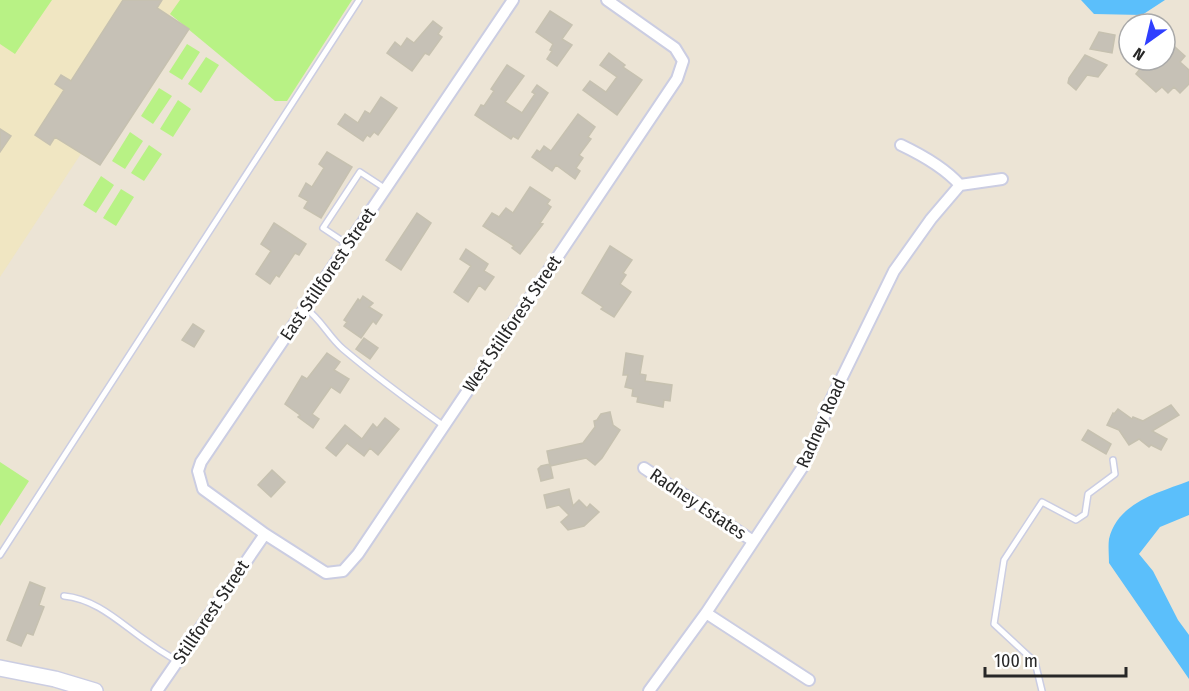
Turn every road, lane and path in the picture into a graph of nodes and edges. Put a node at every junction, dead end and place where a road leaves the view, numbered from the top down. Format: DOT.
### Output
graph roads {
  1 [pos="359,0"];
  2 [pos="513,0"];
  3 [pos="607,0"];
  4 [pos="901,145"];
  5 [pos="1002,179"];
  6 [pos="960,185"];
  7 [pos="386,189"];
  8 [pos="348,244"];
  9 [pos="305,308"];
  10 [pos="444,426"];
  11 [pos="1113,460"];
  12 [pos="644,468"];
  13 [pos="264,534"];
  14 [pos="753,541"];
  15 [pos="0,555"];
  16 [pos="64,596"];
  17 [pos="706,613"];
  18 [pos="177,661"];
  19 [pos="0,669"];
  20 [pos="809,680"];
  21 [pos="95,691"];
  22 [pos="157,691"];
  23 [pos="649,691"];
  24 [pos="1042,691"];
  1 -- 15 [label="lane"];
  2 -- 7 [label="street, East Stillforest Street"];
  3 -- 10 [label="street, West Stillforest Street"];
  4 -- 6 [label="street"];
  5 -- 6 [label="street"];
  6 -- 14 [label="street, Radney Road"];
  7 -- 8 [label="street, East Stillforest Street"];
  7 -- 8 [label="lane"];
  8 -- 9 [label="street, East Stillforest Street"];
  9 -- 10 [label="lane"];
  9 -- 13 [label="street, East Stillforest Street"];
  10 -- 13 [label="street, West Stillforest Street"];
  11 -- 24 [label="lane"];
  12 -- 14 [label="street, Radney Estates"];
  13 -- 18 [label="street, Stillforest Street"];
  14 -- 17 [label="street, Radney Road"];
  16 -- 18 [label="lane"];
  17 -- 20 [label="street"];
  17 -- 23 [label="street, Radney Road"];
  18 -- 22 [label="street, Stillforest Street"];
  19 -- 21 [label="main road"];
}
